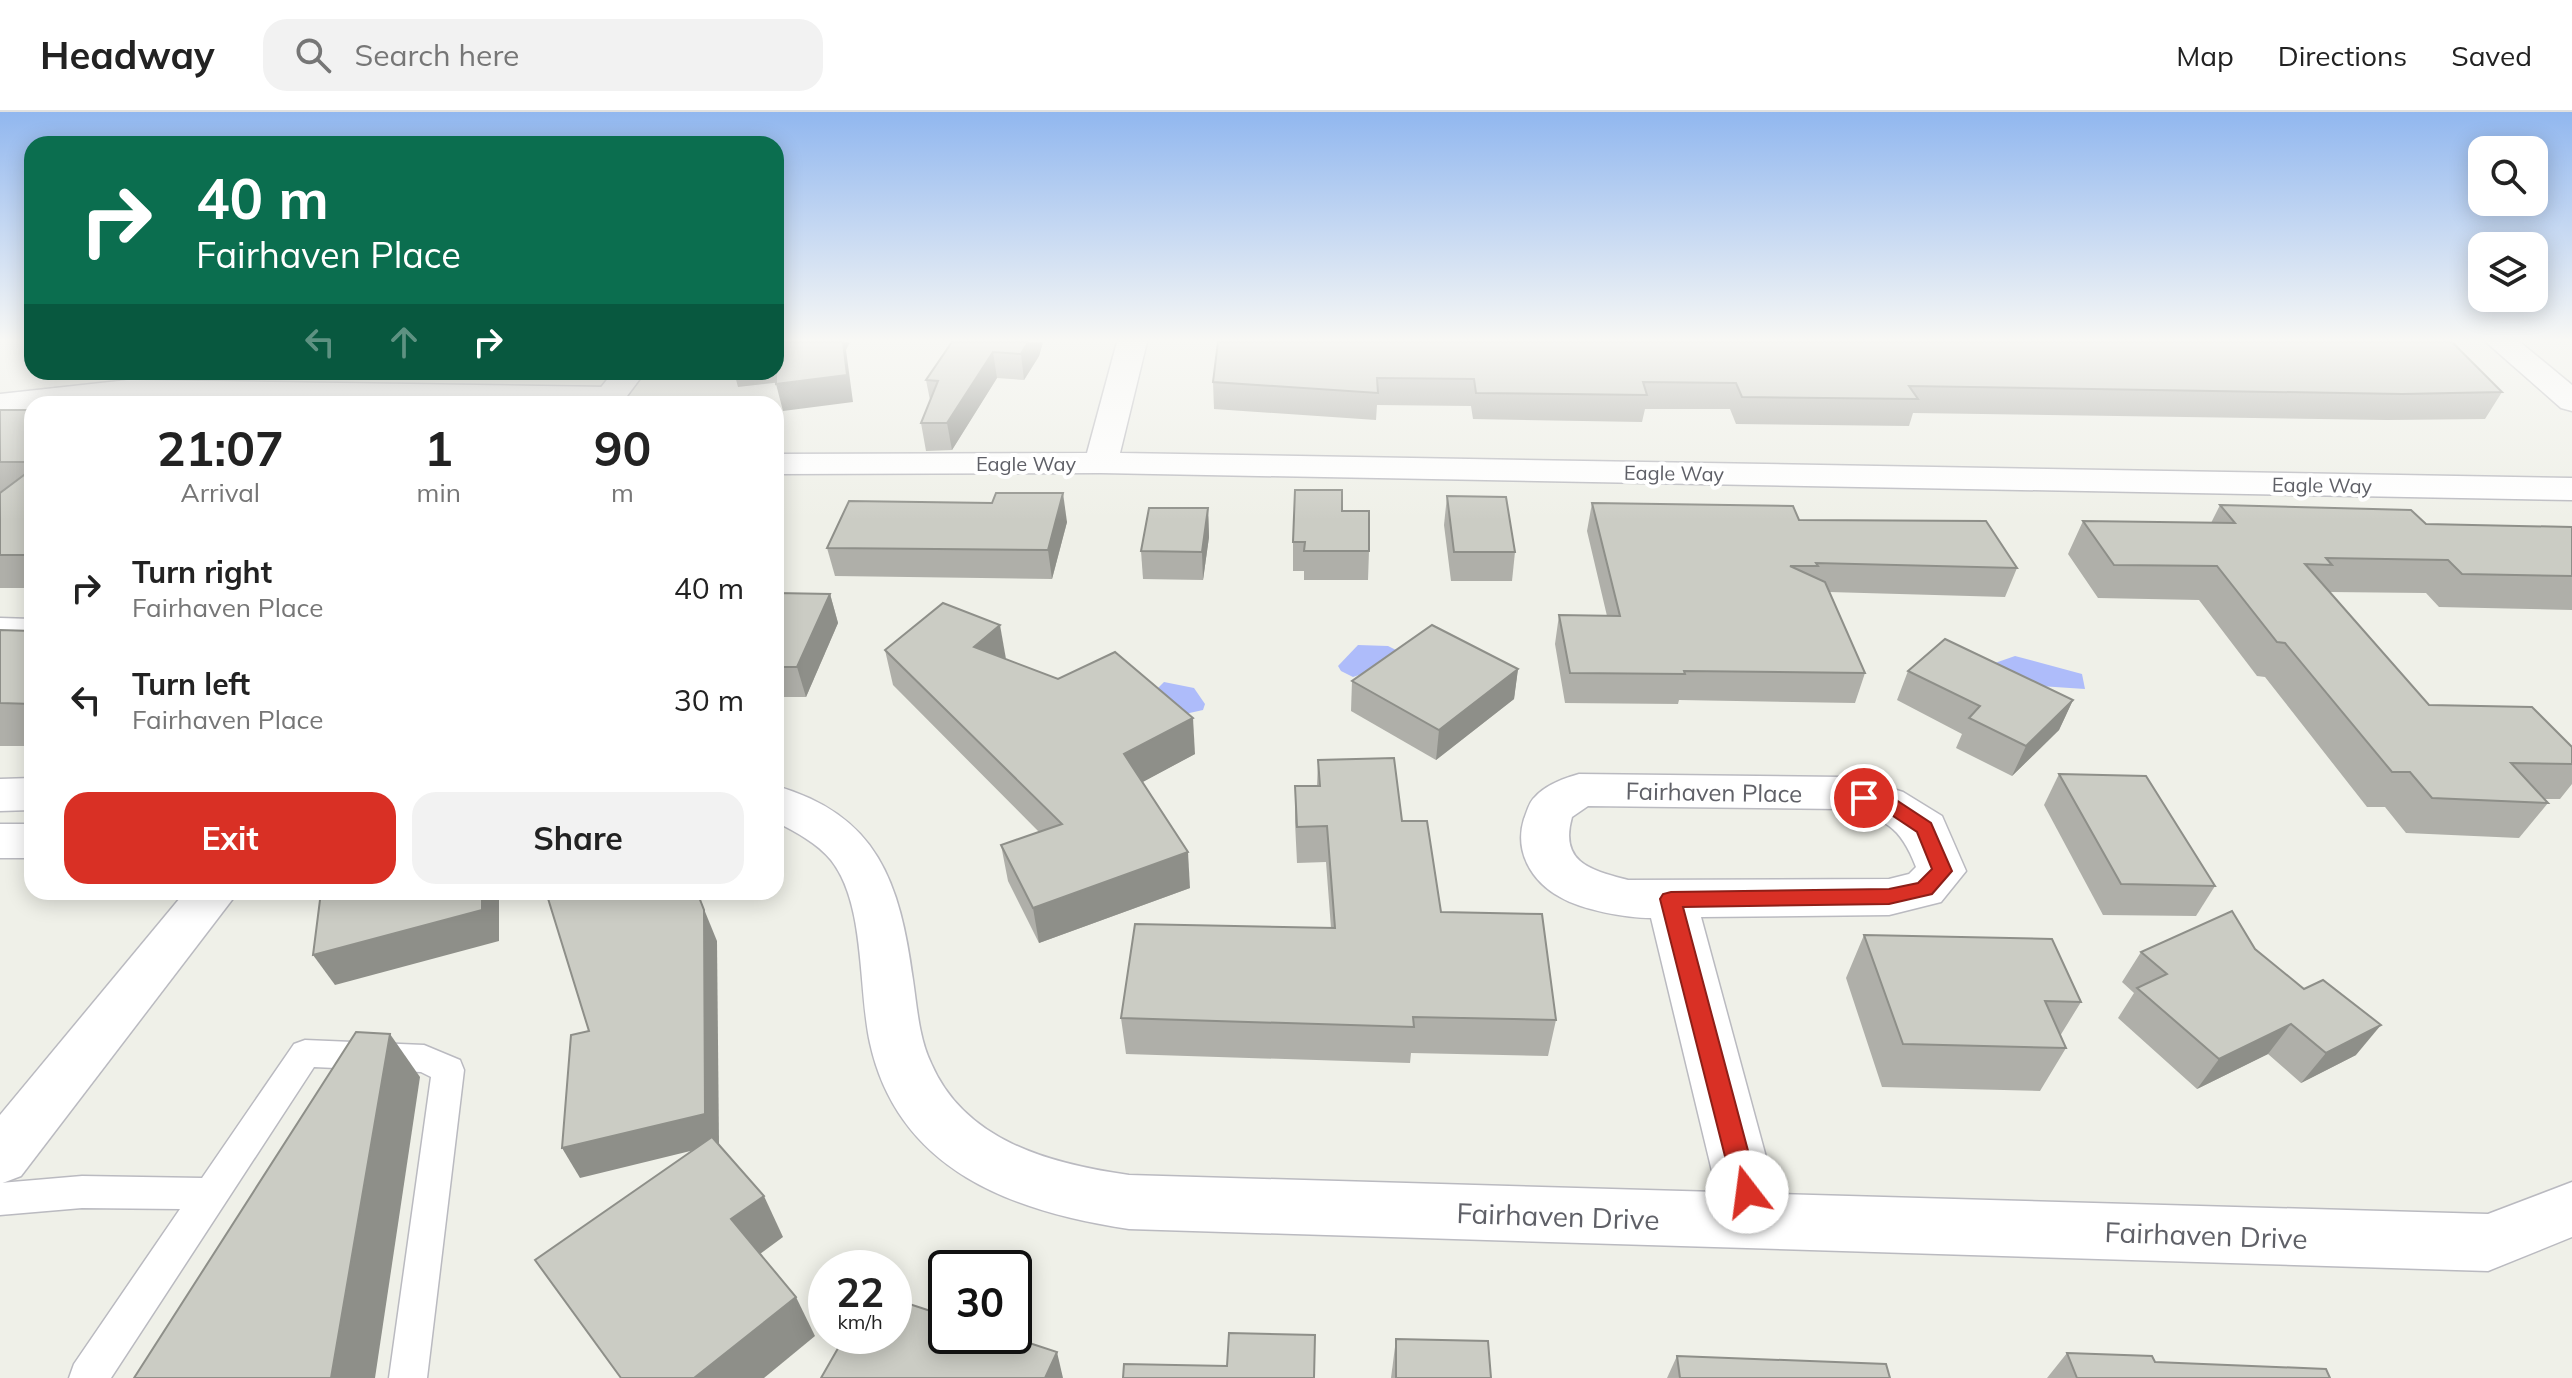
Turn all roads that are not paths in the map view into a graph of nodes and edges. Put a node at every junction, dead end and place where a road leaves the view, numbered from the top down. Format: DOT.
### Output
graph roads {
  1 [pos="23,401"];
  2 [pos="1117,401"];
  3 [pos="0,404"];
  4 [pos="1101,463"];
  5 [pos="784,464"];
  6 [pos="2572,489"];
  7 [pos="0,630"];
  8 [pos="24,631"];
  9 [pos="24,794"];
  10 [pos="0,795"];
  11 [pos="784,806"];
  12 [pos="0,841"];
  13 [pos="24,841"];
  14 [pos="1671,899"];
  15 [pos="207,900"];
  16 [pos="0,1158"];
  17 [pos="209,1194"];
  18 [pos="0,1199"];
  19 [pos="2572,1209"];
  20 [pos="1754,1222"];
  21 [pos="88,1378"];
  22 [pos="408,1378"];
  1 -- 3 [label="street"];
  2 -- 4 [label="street"];
  4 -- 5 [label="street, Eagle Way"];
  4 -- 6 [label="street, Eagle Way"];
  7 -- 8 [label="street"];
  9 -- 10 [label="street"];
  11 -- 20 [label="street, Fairhaven Drive"];
  12 -- 13 [label="street"];
  14 -- 14 [label="street, Fairhaven Place"];
  14 -- 20 [label="street"];
  15 -- 16 [label="street"];
  17 -- 18 [label="lane"];
  17 -- 21 [label="lane"];
  17 -- 22 [label="lane"];
  19 -- 20 [label="street, Fairhaven Drive"];
}
